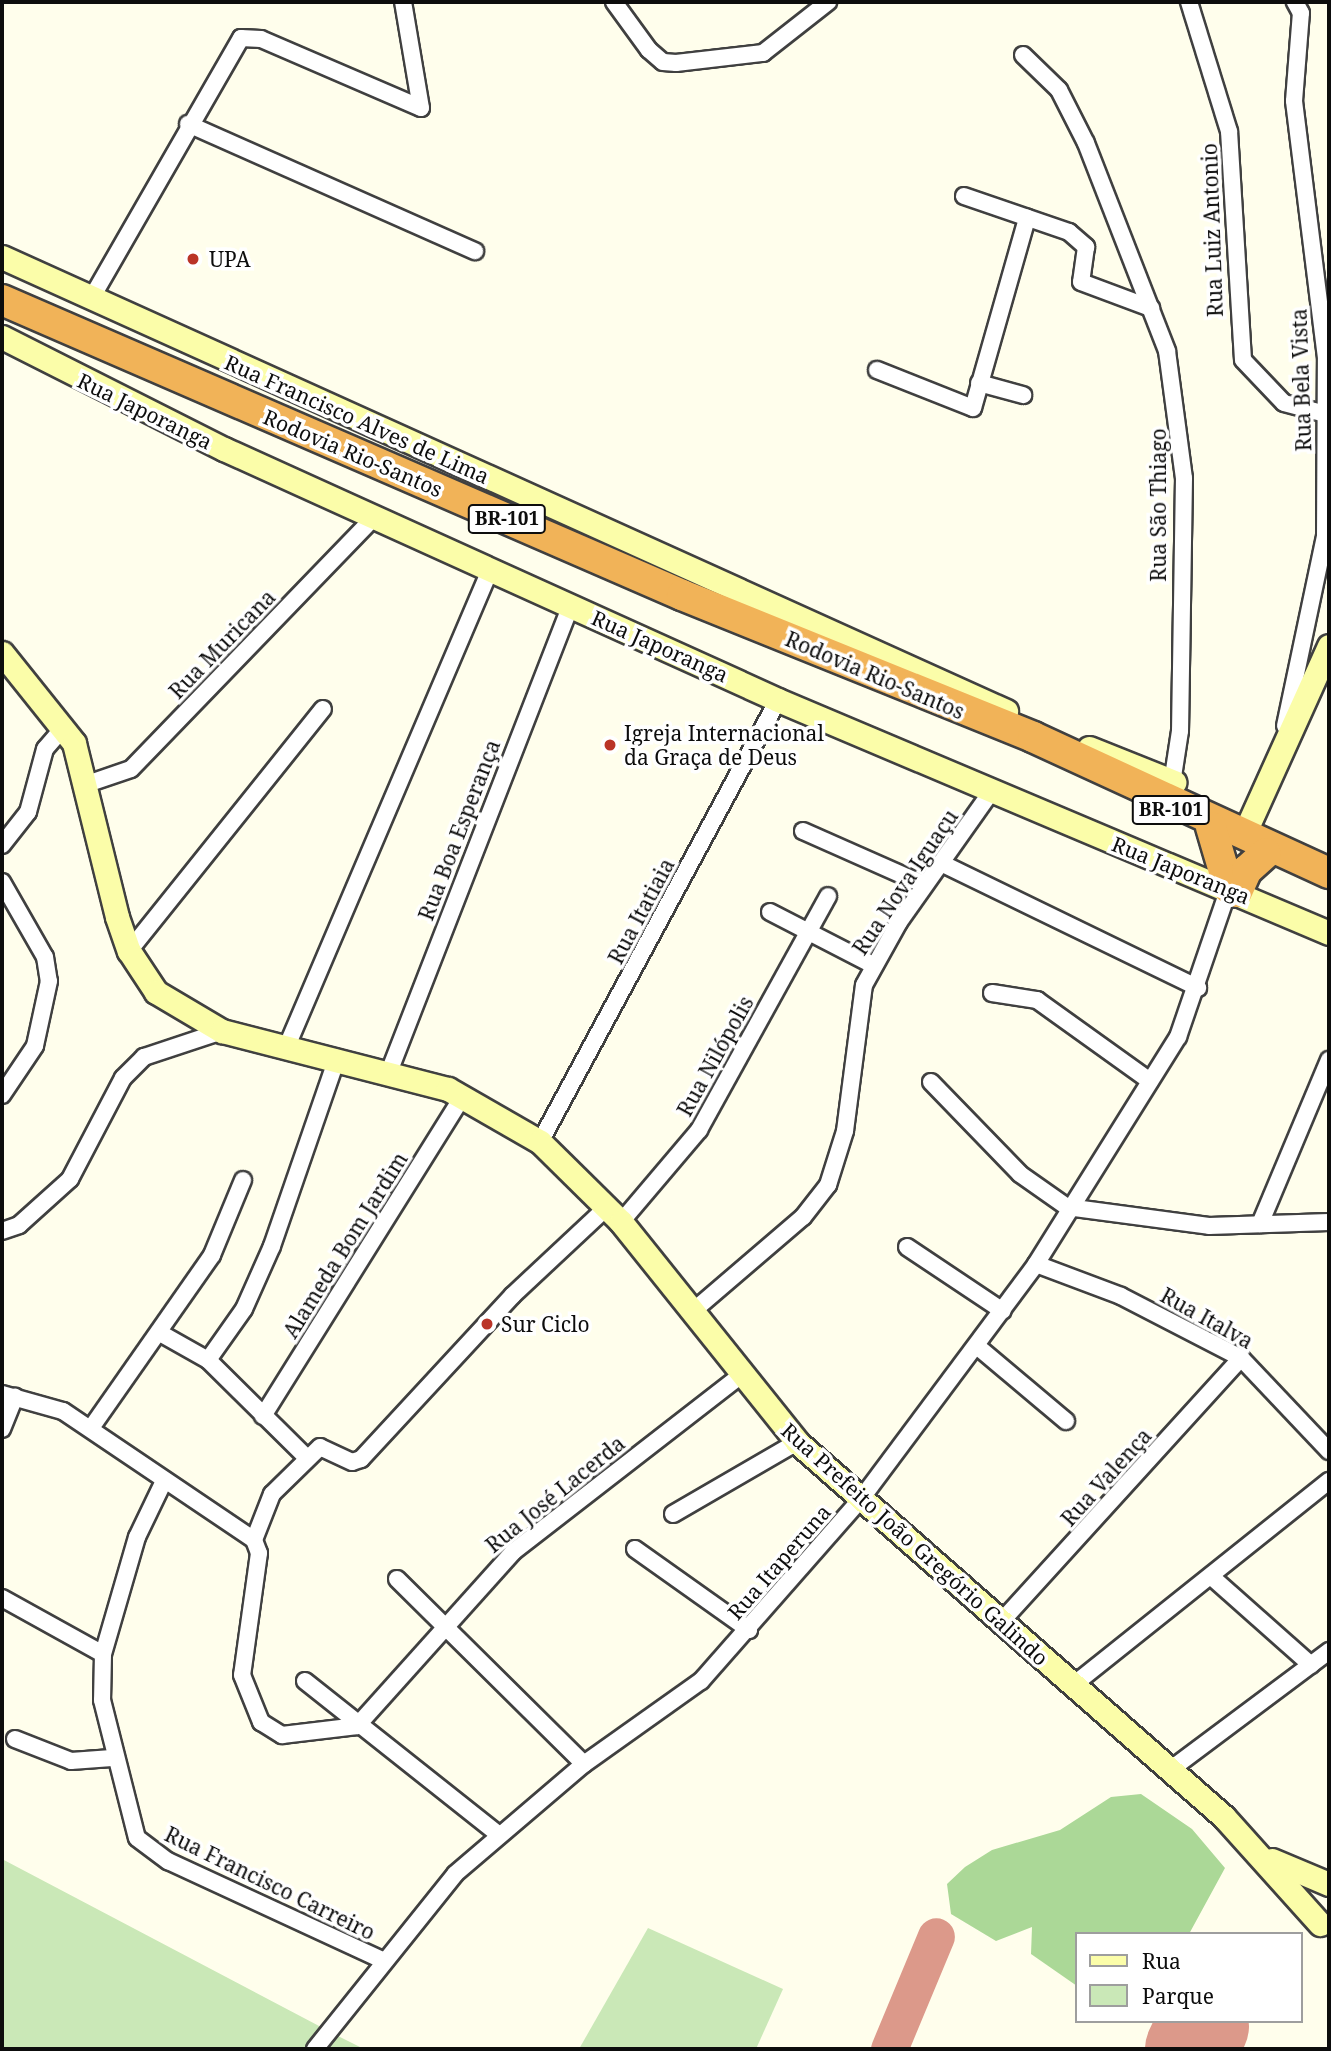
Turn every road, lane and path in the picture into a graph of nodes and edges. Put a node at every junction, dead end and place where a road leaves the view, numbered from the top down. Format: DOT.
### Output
graph roads {
  1 [pos="403,2"];
  2 [pos="614,2"];
  3 [pos="828,2"];
  4 [pos="1189,2"];
  5 [pos="1300,6"];
  6 [pos="1023,55"];
  7 [pos="188,124"];
  8 [pos="964,196"];
  9 [pos="1027,218"];
  10 [pos="475,250"];
  11 [pos="2,257"];
  12 [pos="91,299"];
  13 [pos="2,300"];
  14 [pos="1151,308"];
  15 [pos="2,337"];
  16 [pos="877,370"];
  17 [pos="979,383"];
  18 [pos="1023,396"];
  19 [pos="1326,414"];
  20 [pos="375,516"];
  21 [pos="491,568"];
  22 [pos="571,606"];
  23 [pos="1329,646"];
  24 [pos="2,653"];
  25 [pos="778,700"];
  26 [pos="323,709"];
  27 [pos="64,727"];
  28 [pos="1015,733"];
  29 [pos="1279,755"];
  30 [pos="87,784"];
  31 [pos="1169,788"];
  32 [pos="991,792"];
  33 [pos="1213,823"];
  34 [pos="803,831"];
  35 [pos="1254,834"];
  36 [pos="2,845"];
  37 [pos="941,863"];
  38 [pos="1329,873"];
  39 [pos="1224,880"];
  40 [pos="2,881"];
  41 [pos="1329,883"];
  42 [pos="925,886"];
  43 [pos="828,896"];
  44 [pos="770,912"];
  45 [pos="808,931"];
  46 [pos="1329,933"];
  47 [pos="129,951"];
  48 [pos="873,965"];
  49 [pos="1198,989"];
  50 [pos="992,993"];
  51 [pos="222,1031"];
  52 [pos="287,1046"];
  53 [pos="337,1058"];
  54 [pos="1329,1060"];
  55 [pos="389,1072"];
  56 [pos="1150,1081"];
  57 [pos="931,1082"];
  58 [pos="2,1095"];
  59 [pos="463,1096"];
  60 [pos="540,1142"];
  61 [pos="243,1180"];
  62 [pos="1067,1206"];
  63 [pos="614,1215"];
  64 [pos="1329,1222"];
  65 [pos="1260,1224"];
  66 [pos="2,1231"];
  67 [pos="907,1247"];
  68 [pos="1036,1264"];
  69 [pos="1003,1311"];
  70 [pos="692,1312"];
  71 [pos="160,1333"];
  72 [pos="978,1347"];
  73 [pos="1241,1358"];
  74 [pos="208,1360"];
  75 [pos="741,1375"];
  76 [pos="9,1395"];
  77 [pos="262,1416"];
  78 [pos="1066,1421"];
  79 [pos="91,1428"];
  80 [pos="2,1429"];
  81 [pos="797,1442"];
  82 [pos="1329,1451"];
  83 [pos="305,1455"];
  84 [pos="164,1481"];
  85 [pos="1329,1481"];
  86 [pos="861,1499"];
  87 [pos="673,1514"];
  88 [pos="254,1540"];
  89 [pos="635,1549"];
  90 [pos="1213,1578"];
  91 [pos="397,1579"];
  92 [pos="2,1598"];
  93 [pos="1000,1623"];
  94 [pos="749,1630"];
  95 [pos="444,1631"];
  96 [pos="1329,1651"];
  97 [pos="103,1654"];
  98 [pos="1311,1665"];
  99 [pos="305,1681"];
  100 [pos="1072,1685"];
  101 [pos="356,1726"];
  102 [pos="15,1739"];
  103 [pos="112,1758"];
  104 [pos="584,1764"];
  105 [pos="1170,1770"];
  106 [pos="497,1833"];
  107 [pos="1263,1855"];
  108 [pos="1329,1884"];
  109 [pos="1329,1895"];
  110 [pos="1325,1930"];
  111 [pos="382,1960"];
  112 [pos="315,2049"];
  1 -- 7 [label="street"];
  2 -- 3 [label="street"];
  4 -- 19 [label="street, Rua Luiz Antonio"];
  5 -- 19 [label="street, Rua Bela Vista"];
  6 -- 14 [label="street, Rua São Thiago"];
  7 -- 10 [label="street"];
  7 -- 12 [label="street"];
  8 -- 9 [label="street"];
  9 -- 14 [label="street"];
  9 -- 17 [label="street"];
  11 -- 12 [label="main road, Rua Francisco Alves de Lima"];
  12 -- 31 [label="main road, Rua Francisco Alves de Lima"];
  13 -- 28 [label="highway, Rodovia Rio-Santos / BR-101"];
  14 -- 31 [label="street, Rua São Thiago"];
  15 -- 20 [label="main road, Rua Japoranga"];
  16 -- 17 [label="street"];
  17 -- 18 [label="street"];
  19 -- 29 [label="street, Rua Bela Vista"];
  20 -- 21 [label="main road, Rua Japoranga"];
  20 -- 30 [label="street, Rua Muricana"];
  21 -- 22 [label="main road, Rua Japoranga"];
  21 -- 52 [label="street"];
  22 -- 25 [label="main road, Rua Japoranga"];
  22 -- 55 [label="street, Rua Boa Esperança"];
  23 -- 29 [label="main road"];
  24 -- 27 [label="main road, Rua Prefeito João Gregório Galindo"];
  25 -- 32 [label="main road, Rua Japoranga"];
  25 -- 60 [label="street, Rua Itatiaia"];
  26 -- 47 [label="street"];
  27 -- 30 [label="main road, Rua Prefeito João Gregório Galindo"];
  27 -- 36 [label="street"];
  28 -- 31 [label="highway, Rodovia Rio-Santos / BR-101"];
  28 -- 33 [label="highway, Rodovia Rio-Santos / BR-101"];
  29 -- 35 [label="main road"];
  30 -- 47 [label="main road, Rua Prefeito João Gregório Galindo"];
  31 -- 33 [label="highway, Rodovia Rio-Santos"];
  32 -- 37 [label="street, Rua Nova Iguaçu"];
  32 -- 39 [label="main road, Rua Japoranga"];
  33 -- 35 [label="highway, Rodovia Rio-Santos / BR-101"];
  33 -- 39 [label="highway"];
  34 -- 42 [label="street"];
  35 -- 38 [label="highway, Rodovia Rio-Santos / BR-101"];
  35 -- 39 [label="highway"];
  35 -- 41 [label="highway, Rodovia Rio-Santos / BR-101"];
  37 -- 42 [label="street, Rua Nova Iguaçu"];
  37 -- 49 [label="street"];
  39 -- 46 [label="main road, Rua Japoranga"];
  39 -- 49 [label="street, Rua Itaperuna"];
  40 -- 58 [label="street"];
  42 -- 48 [label="street, Rua Nova Iguaçu"];
  43 -- 45 [label="street, Rua Nilópolis"];
  44 -- 45 [label="street"];
  45 -- 48 [label="street"];
  45 -- 63 [label="street, Rua Nilópolis"];
  47 -- 51 [label="main road, Rua Prefeito João Gregório Galindo"];
  48 -- 70 [label="street, Rua Nova Iguaçu"];
  49 -- 56 [label="street, Rua Itaperuna"];
  50 -- 56 [label="street"];
  51 -- 52 [label="main road, Rua Prefeito João Gregório Galindo"];
  51 -- 66 [label="street"];
  52 -- 53 [label="main road, Rua Prefeito João Gregório Galindo"];
  53 -- 55 [label="main road, Rua Prefeito João Gregório Galindo"];
  53 -- 74 [label="street"];
  54 -- 65 [label="street"];
  55 -- 59 [label="main road, Rua Prefeito João Gregório Galindo"];
  56 -- 62 [label="street, Rua Itaperuna"];
  57 -- 62 [label="street"];
  59 -- 60 [label="main road, Rua Prefeito João Gregório Galindo"];
  59 -- 77 [label="street, Alameda Bom Jardim"];
  60 -- 63 [label="main road, Rua Prefeito João Gregório Galindo"];
  61 -- 71 [label="street"];
  62 -- 65 [label="street"];
  62 -- 68 [label="street, Rua Itaperuna"];
  63 -- 70 [label="main road, Rua Prefeito João Gregório Galindo"];
  63 -- 83 [label="street, Rua Nilópolis"];
  64 -- 65 [label="street"];
  67 -- 69 [label="street"];
  68 -- 69 [label="street, Rua Itaperuna"];
  68 -- 73 [label="street, Rua Italva"];
  69 -- 72 [label="street, Rua Itaperuna"];
  70 -- 75 [label="main road, Rua Prefeito João Gregório Galindo"];
  71 -- 74 [label="street"];
  71 -- 79 [label="street"];
  72 -- 78 [label="street"];
  72 -- 86 [label="street, Rua Itaperuna"];
  73 -- 82 [label="street, Rua Italva"];
  73 -- 93 [label="street, Rua Valença"];
  74 -- 77 [label="street"];
  75 -- 81 [label="main road, Rua Prefeito João Gregório Galindo"];
  75 -- 95 [label="street, Rua José Lacerda"];
  76 -- 79 [label="street"];
  76 -- 80 [label="street"];
  77 -- 83 [label="street"];
  79 -- 84 [label="street"];
  81 -- 86 [label="main road, Rua Prefeito João Gregório Galindo"];
  81 -- 87 [label="street"];
  83 -- 88 [label="street"];
  84 -- 88 [label="street"];
  84 -- 97 [label="street, Rua Francisco Carreiro"];
  85 -- 90 [label="street"];
  86 -- 93 [label="main road, Rua Prefeito João Gregório Galindo"];
  86 -- 94 [label="street, Rua Itaperuna"];
  88 -- 101 [label="street"];
  89 -- 94 [label="street"];
  90 -- 98 [label="street"];
  90 -- 100 [label="street"];
  91 -- 95 [label="street"];
  92 -- 97 [label="street"];
  93 -- 100 [label="main road, Rua Prefeito João Gregório Galindo"];
  94 -- 104 [label="street, Rua Itaperuna"];
  95 -- 101 [label="street, Rua José Lacerda"];
  95 -- 104 [label="street"];
  96 -- 98 [label="street"];
  97 -- 103 [label="street, Rua Francisco Carreiro"];
  98 -- 105 [label="street"];
  99 -- 101 [label="street"];
  100 -- 105 [label="main road, Rua Prefeito João Gregório Galindo"];
  101 -- 106 [label="street"];
  102 -- 103 [label="street"];
  103 -- 111 [label="street, Rua Francisco Carreiro"];
  104 -- 106 [label="street, Rua Itaperuna"];
  105 -- 107 [label="main road, Rua Prefeito João Gregório Galindo"];
  106 -- 111 [label="street, Rua Itaperuna"];
  107 -- 108 [label="main road, Rua Prefeito João Gregório Galindo"];
  107 -- 110 [label="main road, Rua Prefeito João Gregório Galindo"];
  109 -- 110 [label="main road, Rua Prefeito João Gregório Galindo"];
  111 -- 112 [label="street, Rua Itaperuna"];
}
